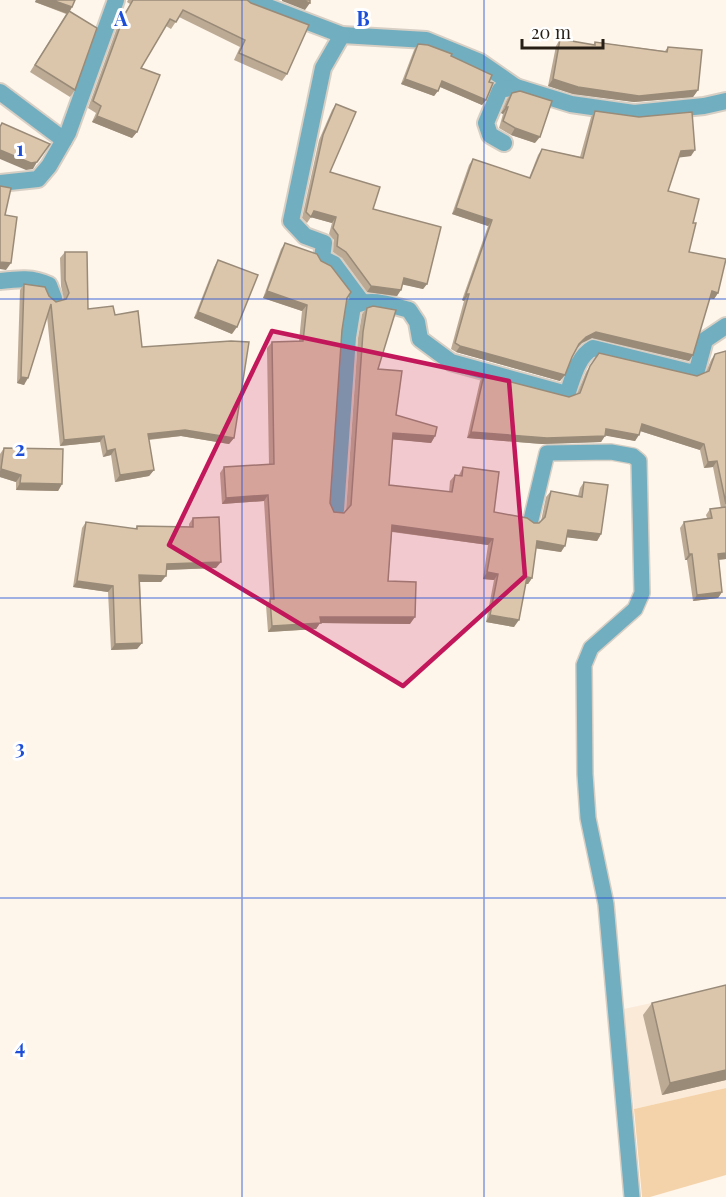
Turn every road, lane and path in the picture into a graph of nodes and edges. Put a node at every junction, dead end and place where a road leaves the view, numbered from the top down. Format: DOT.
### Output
graph roads {
  1 [pos="116,0"];
  2 [pos="250,0"];
  3 [pos="342,35"];
  4 [pos="516,87"];
  5 [pos="0,92"];
  6 [pos="726,101"];
  7 [pos="64,140"];
  8 [pos="504,143"];
  9 [pos="0,183"];
  10 [pos="0,281"];
  11 [pos="54,298"];
  12 [pos="362,302"];
  13 [pos="726,326"];
  14 [pos="336,510"];
  15 [pos="531,520"];
  16 [pos="632,1197"];
  1 -- 7 [label="street"];
  2 -- 3 [label="street"];
  3 -- 4 [label="street"];
  3 -- 12 [label="street"];
  4 -- 6 [label="street"];
  4 -- 8 [label="street"];
  5 -- 7 [label="street"];
  7 -- 9 [label="street"];
  10 -- 11 [label="street"];
  12 -- 13 [label="street"];
  12 -- 14 [label="street"];
  15 -- 16 [label="lane"];
}
